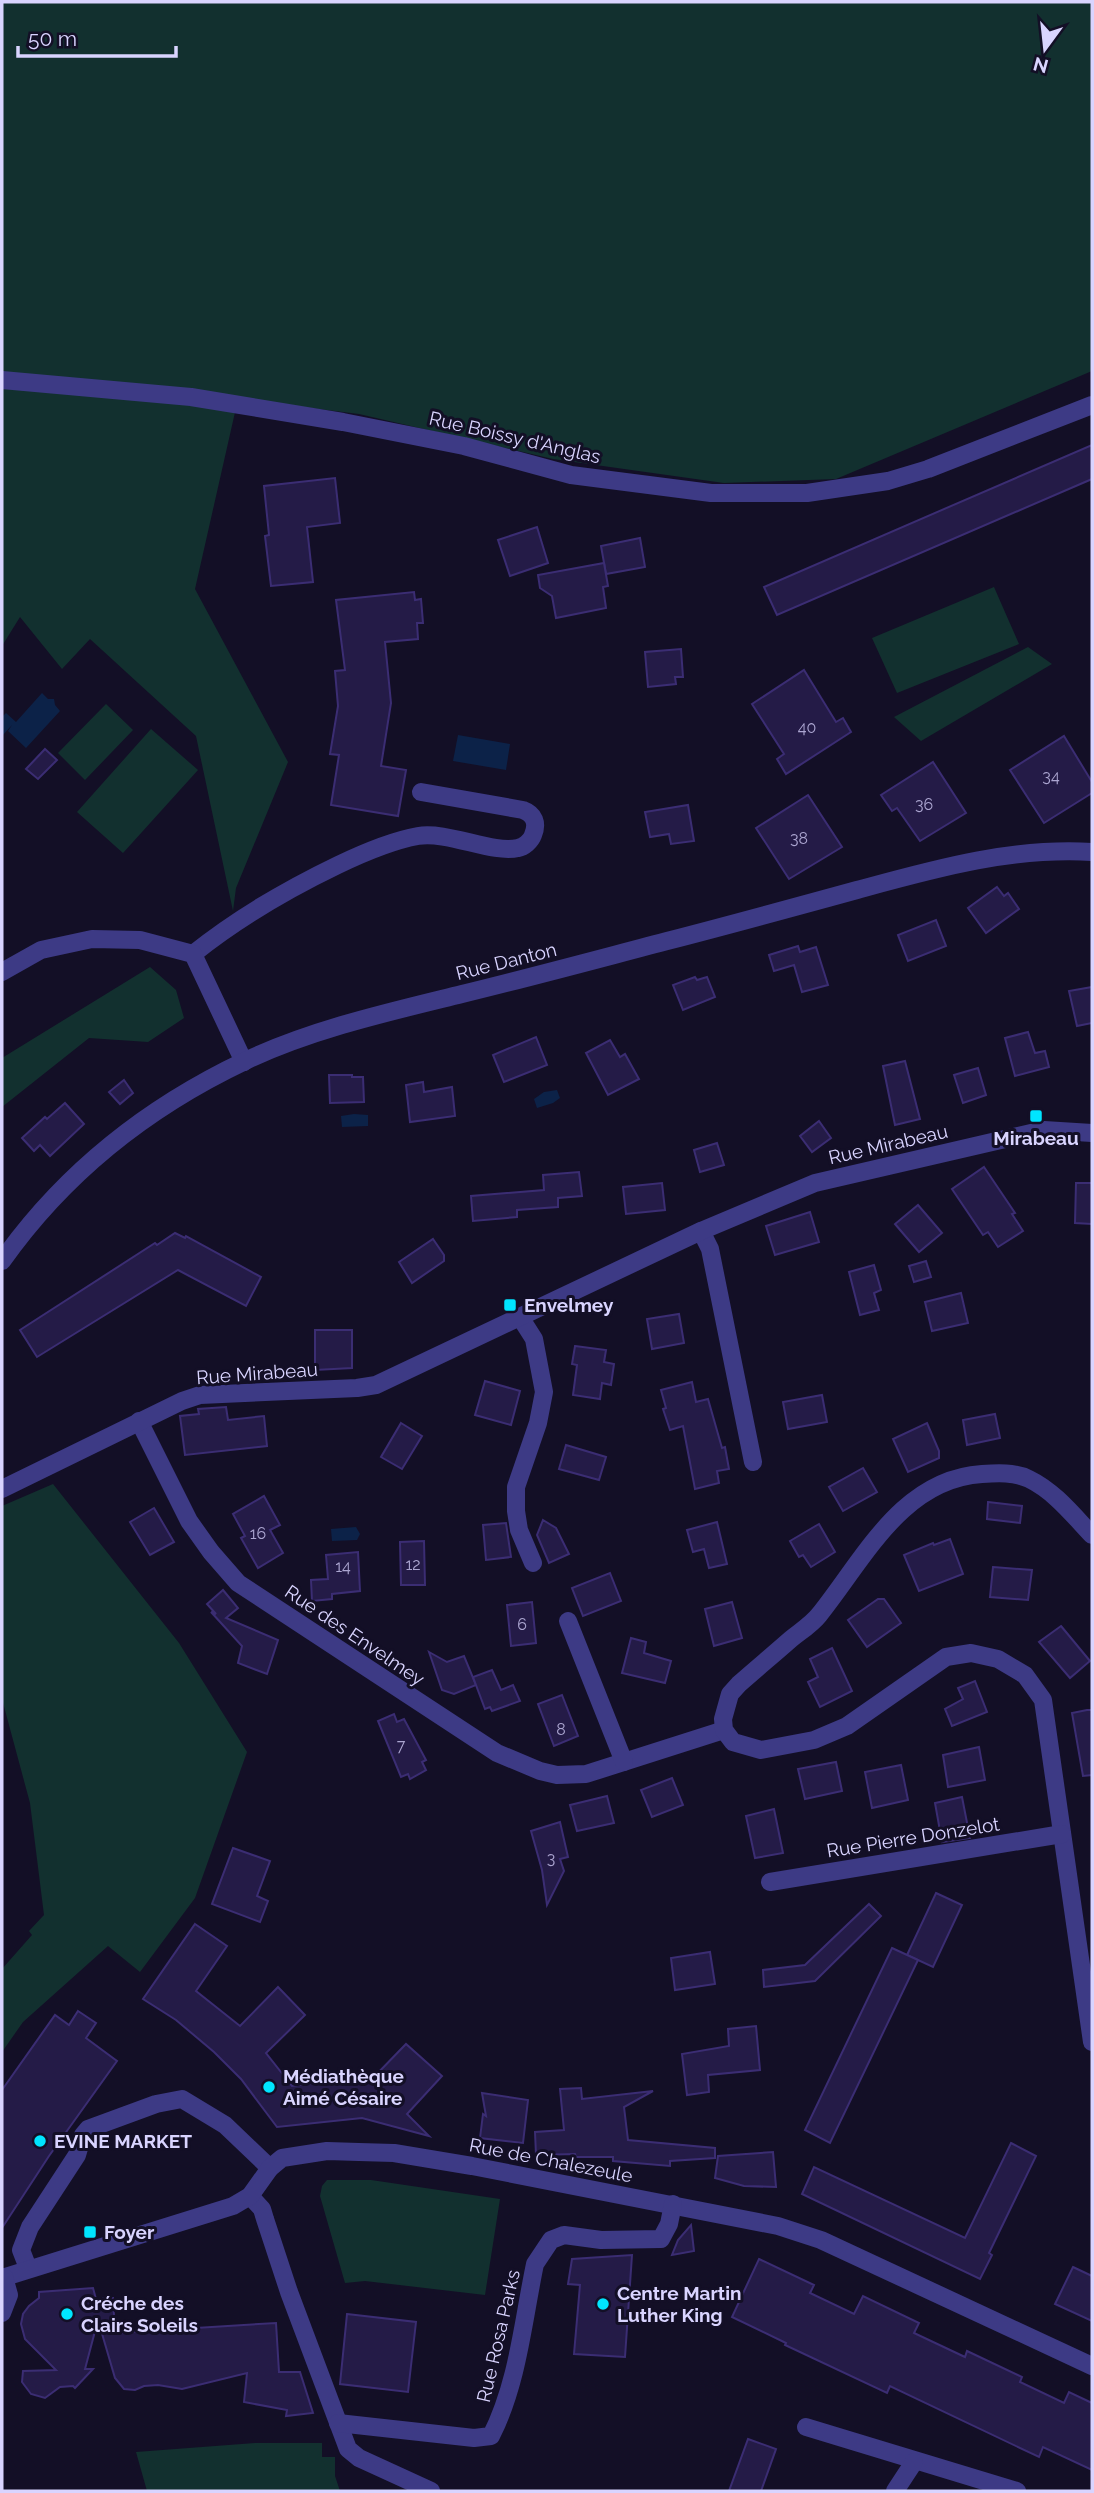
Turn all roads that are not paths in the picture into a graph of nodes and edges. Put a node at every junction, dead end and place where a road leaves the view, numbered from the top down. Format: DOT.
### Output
graph roads {
  1 [pos="2,380"];
  2 [pos="1092,405"];
  3 [pos="421,792"];
  4 [pos="1092,852"];
  5 [pos="193,954"];
  6 [pos="2,972"];
  7 [pos="244,1062"];
  8 [pos="1092,1133"];
  9 [pos="701,1231"];
  10 [pos="2,1261"];
  11 [pos="520,1317"];
  12 [pos="139,1421"];
  13 [pos="754,1462"];
  14 [pos="2,1489"];
  15 [pos="1092,1535"];
  16 [pos="533,1563"];
  17 [pos="568,1621"];
  18 [pos="724,1730"];
  19 [pos="624,1762"];
  20 [pos="1062,1834"];
  21 [pos="771,1882"];
  22 [pos="1092,2042"];
  23 [pos="270,2168"];
  24 [pos="250,2196"];
  25 [pos="673,2204"];
  26 [pos="28,2268"];
  27 [pos="3,2277"];
  28 [pos="2,2313"];
  29 [pos="1092,2366"];
  30 [pos="338,2423"];
  31 [pos="806,2427"];
  32 [pos="914,2462"];
  33 [pos="431,2491"];
  34 [pos="895,2491"];
  35 [pos="1017,2491"];
  1 -- 2 [label="street, Rue Boissy d'Anglas"];
  3 -- 5 [label="street"];
  4 -- 7 [label="street, Rue Danton"];
  5 -- 6 [label="street"];
  5 -- 7 [label="street"];
  7 -- 10 [label="street, Rue Danton"];
  8 -- 9 [label="street, Rue Mirabeau"];
  9 -- 11 [label="street, Rue Mirabeau"];
  9 -- 13 [label="street"];
  11 -- 12 [label="street, Rue Mirabeau"];
  11 -- 16 [label="street"];
  12 -- 14 [label="street, Rue Mirabeau"];
  12 -- 19 [label="street, Rue des Envelmey"];
  15 -- 18 [label="street"];
  17 -- 19 [label="street"];
  18 -- 19 [label="street, Rue des Envelmey"];
  18 -- 20 [label="street"];
  20 -- 21 [label="street, Rue Pierre Donzelot"];
  20 -- 22 [label="street"];
  23 -- 24 [label="street"];
  23 -- 25 [label="street, Rue de Chalezeule"];
  23 -- 26 [label="street"];
  24 -- 26 [label="street"];
  24 -- 30 [label="street"];
  25 -- 29 [label="street, Rue de Chalezeule"];
  25 -- 30 [label="street, Rue Rosa Parks"];
  26 -- 27 [label="street"];
  27 -- 28 [label="street"];
  30 -- 33 [label="street"];
  31 -- 32 [label="street"];
  32 -- 34 [label="street"];
  32 -- 35 [label="street"];
}
